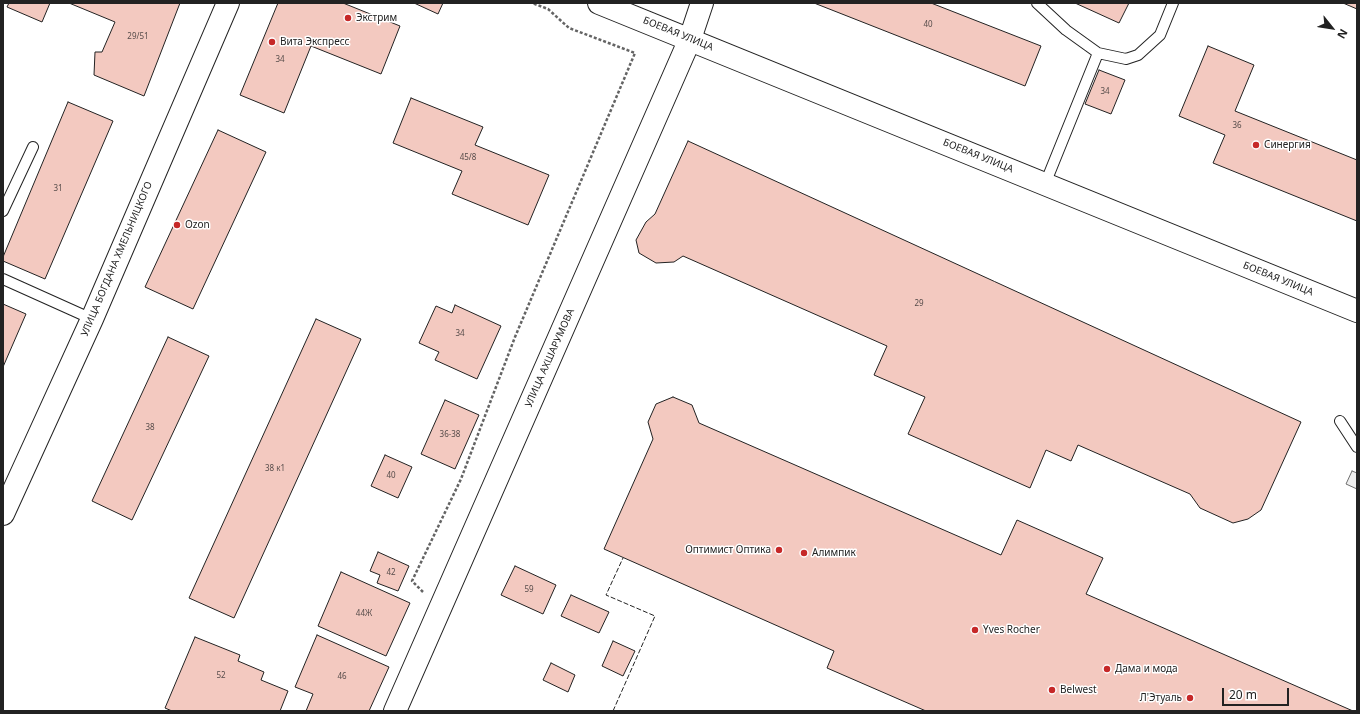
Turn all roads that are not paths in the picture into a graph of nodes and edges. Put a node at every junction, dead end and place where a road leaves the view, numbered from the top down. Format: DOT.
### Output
graph roads {
  1 [pos="228,3"];
  2 [pos="598,3"];
  3 [pos="702,3"];
  4 [pos="1037,3"];
  5 [pos="1173,3"];
  6 [pos="690,39"];
  7 [pos="1098,53"];
  8 [pos="33,147"];
  9 [pos="1045,184"];
  10 [pos="3,211"];
  11 [pos="3,279"];
  12 [pos="1357,311"];
  13 [pos="92,319"];
  14 [pos="1340,421"];
  15 [pos="1357,447"];
  16 [pos="3,514"];
  17 [pos="395,711"];
  1 -- 13 [label="main road, УЛИЦА БОГДАНА ХМЕЛЬНИЦКОГО"];
  2 -- 6 [label="main road, БОЕВАЯ УЛИЦА"];
  3 -- 6 [label="main road, УЛИЦА АХШАРУМОВА"];
  4 -- 7 [label="lane"];
  5 -- 7 [label="lane"];
  6 -- 9 [label="main road, БОЕВАЯ УЛИЦА"];
  6 -- 17 [label="main road, УЛИЦА АХШАРУМОВА"];
  7 -- 9 [label="lane"];
  8 -- 10 [label="lane"];
  9 -- 12 [label="main road, БОЕВАЯ УЛИЦА"];
  11 -- 13 [label="lane"];
  13 -- 16 [label="main road, УЛИЦА БОГДАНА ХМЕЛЬНИЦКОГО"];
  14 -- 15 [label="lane"];
}
